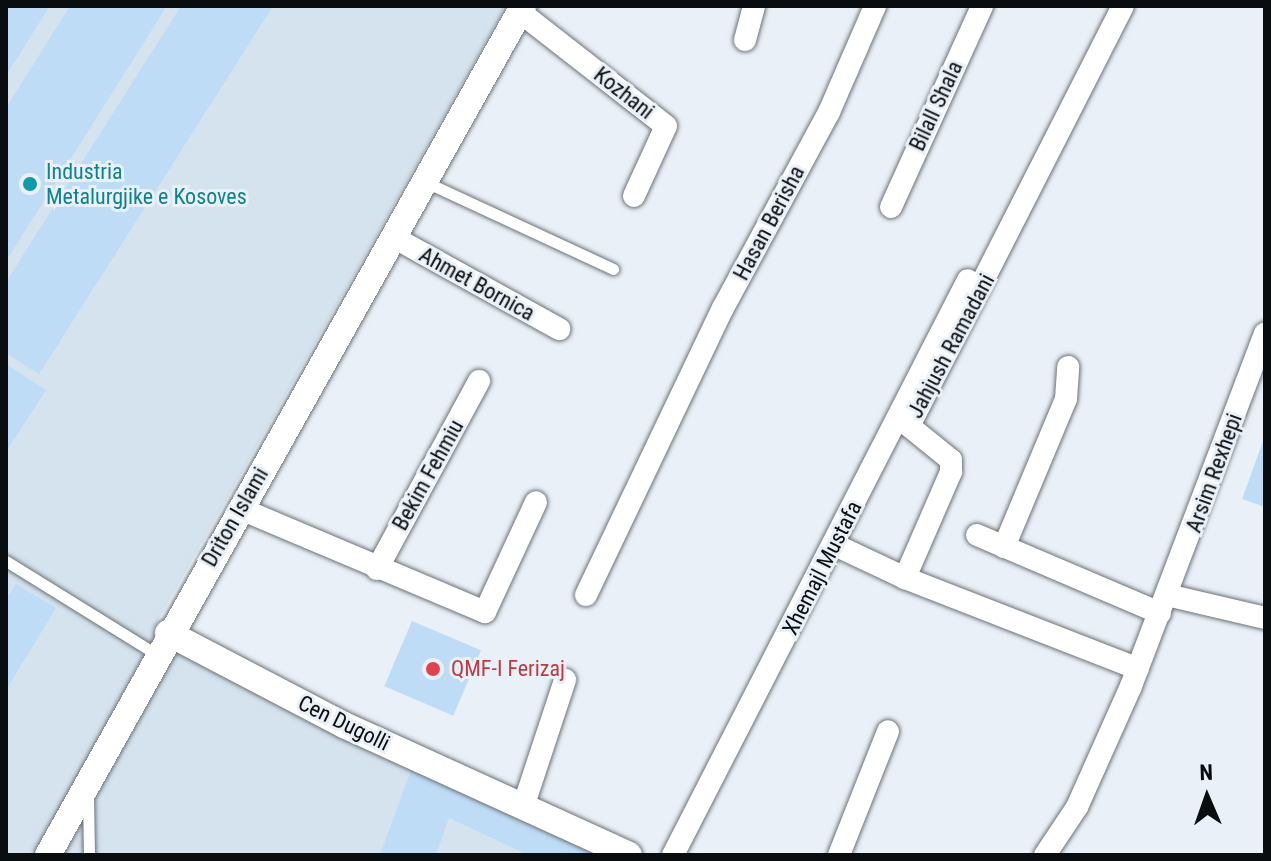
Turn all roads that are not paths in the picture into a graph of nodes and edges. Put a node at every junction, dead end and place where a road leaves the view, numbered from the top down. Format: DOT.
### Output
graph roads {
  1 [pos="754,6"];
  2 [pos="875,6"];
  3 [pos="982,6"];
  4 [pos="1123,6"];
  5 [pos="522,9"];
  6 [pos="745,40"];
  7 [pos="430,184"];
  8 [pos="634,196"];
  9 [pos="891,207"];
  10 [pos="395,238"];
  11 [pos="613,269"];
  12 [pos="968,280"];
  13 [pos="559,329"];
  14 [pos="1263,344"];
  15 [pos="1068,367"];
  16 [pos="479,381"];
  17 [pos="536,502"];
  18 [pos="241,509"];
  19 [pos="977,535"];
  20 [pos="835,545"];
  21 [pos="1004,547"];
  22 [pos="6,561"];
  23 [pos="377,569"];
  24 [pos="905,578"];
  25 [pos="586,595"];
  26 [pos="1164,604"];
  27 [pos="1265,618"];
  28 [pos="162,643"];
  29 [pos="1138,669"];
  30 [pos="565,680"];
  31 [pos="888,731"];
  32 [pos="87,783"];
  33 [pos="523,807"];
  34 [pos="48,855"];
  35 [pos="89,855"];
  36 [pos="629,855"];
  37 [pos="673,855"];
  38 [pos="839,855"];
  39 [pos="1045,855"];
  1 -- 6 [label="street"];
  2 -- 25 [label="street, Hasan Berisha"];
  3 -- 9 [label="street, Bilall Shala"];
  4 -- 24 [label="street, Jahjush Ramadani"];
  5 -- 7 [label="street, Driton Islami"];
  5 -- 8 [label="street, Kozhani"];
  7 -- 10 [label="street, Driton Islami"];
  7 -- 11 [label="lane"];
  10 -- 13 [label="street, Ahmet Bornica"];
  10 -- 18 [label="street, Driton Islami"];
  12 -- 20 [label="street, Xhemajl Mustafa"];
  14 -- 26 [label="street, Arsim Rexhepi"];
  15 -- 21 [label="street"];
  16 -- 23 [label="street, Bekim Fehmiu"];
  17 -- 23 [label="street"];
  18 -- 23 [label="street"];
  18 -- 28 [label="street, Driton Islami"];
  19 -- 21 [label="street"];
  20 -- 24 [label="street"];
  20 -- 37 [label="street, Xhemajl Mustafa"];
  21 -- 26 [label="street"];
  22 -- 28 [label="lane"];
  24 -- 29 [label="street"];
  26 -- 27 [label="street"];
  26 -- 29 [label="street, Arsim Rexhepi"];
  28 -- 32 [label="street, Driton Islami"];
  28 -- 33 [label="street, Cen Dugolli"];
  29 -- 39 [label="street, Arsim Rexhepi"];
  30 -- 33 [label="street"];
  31 -- 38 [label="street"];
  32 -- 34 [label="street, Driton Islami"];
  32 -- 35 [label="lane"];
  33 -- 36 [label="street, Cen Dugolli"];
}
